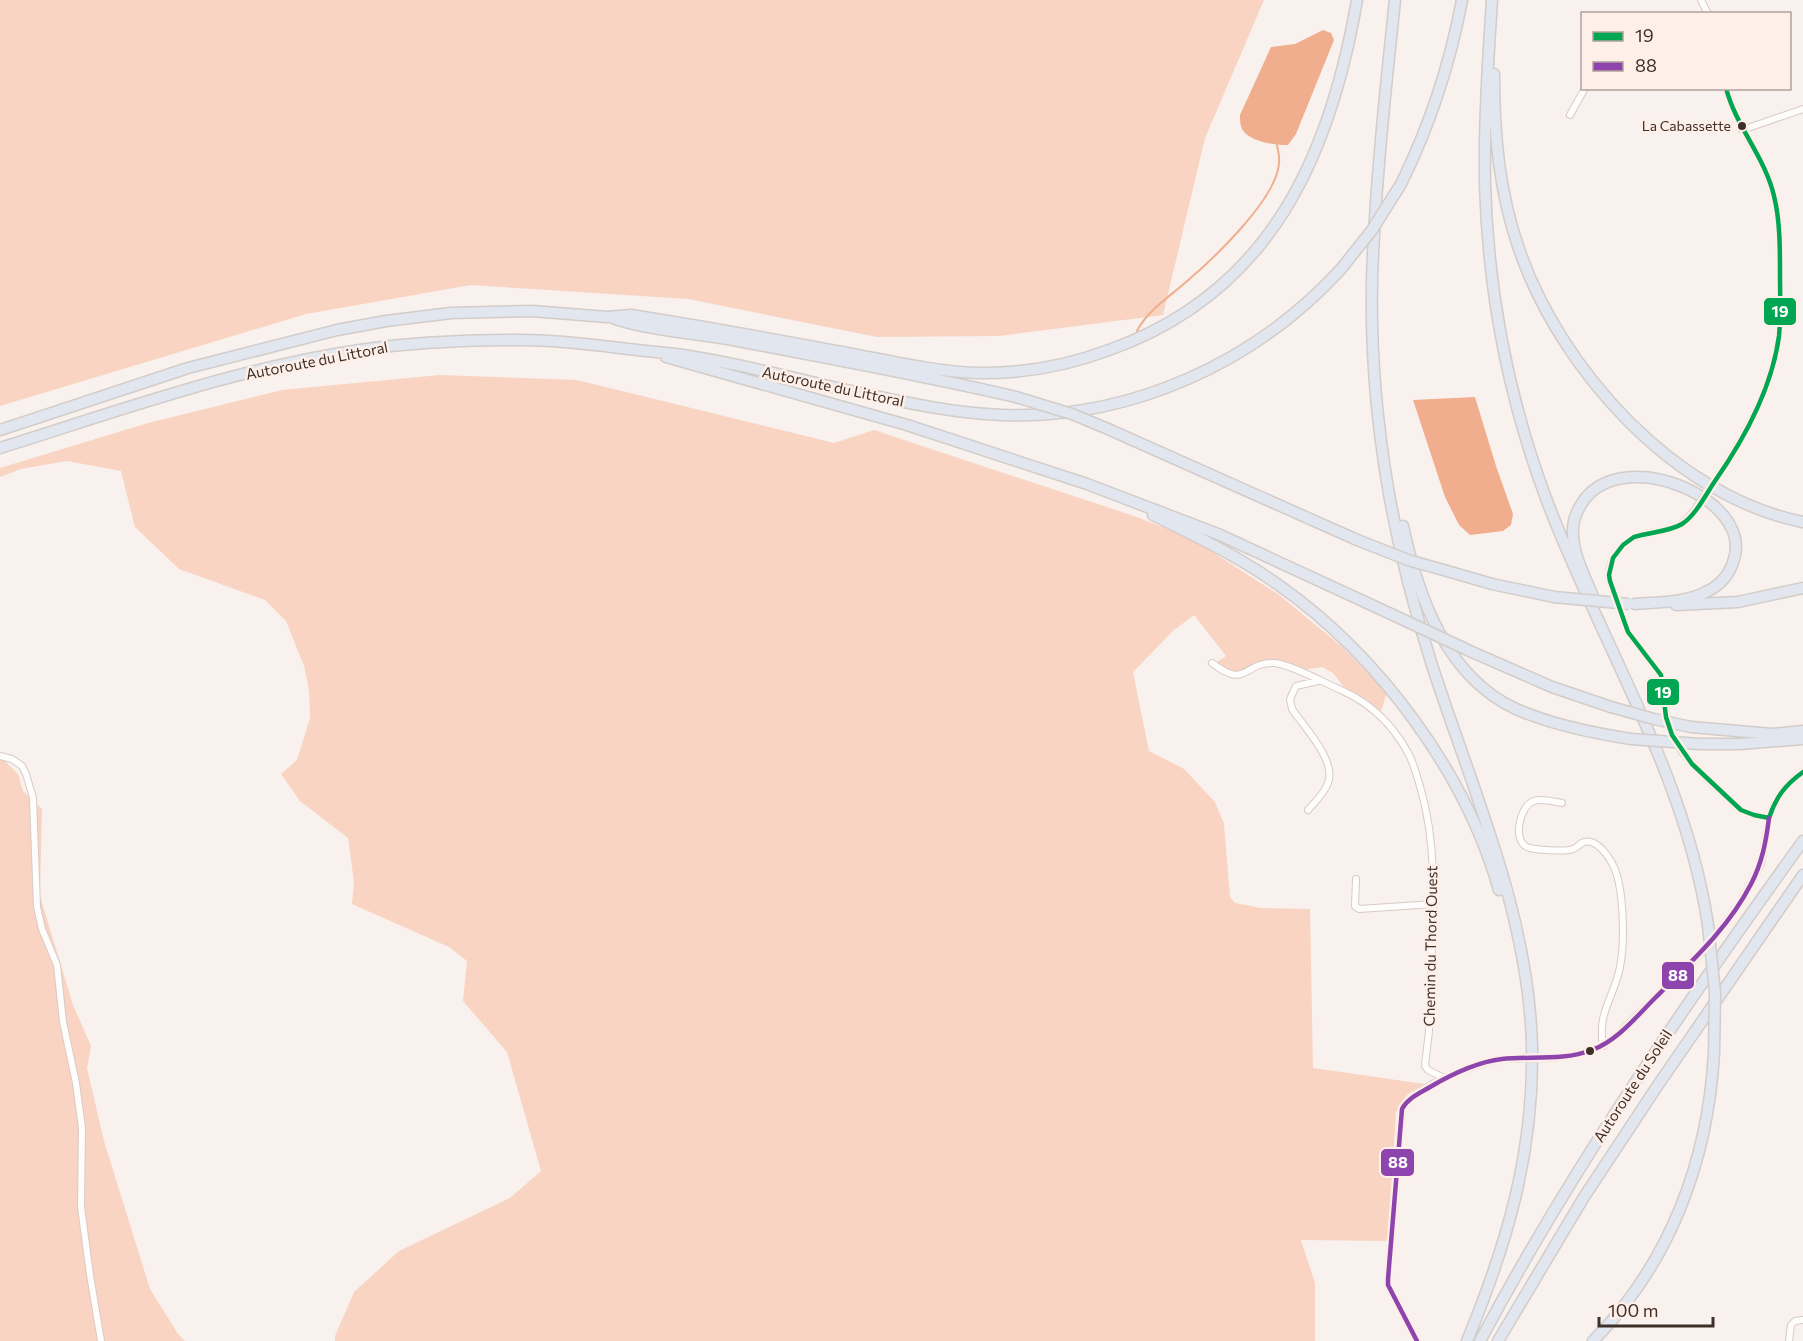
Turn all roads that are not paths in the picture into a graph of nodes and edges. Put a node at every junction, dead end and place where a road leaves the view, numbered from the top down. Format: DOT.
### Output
graph roads {
  1 [pos="1357,0"];
  2 [pos="1395,0"];
  3 [pos="1462,0"];
  4 [pos="1493,0"];
  5 [pos="1584,90"];
  6 [pos="1726,90"];
  7 [pos="1803,109"];
  8 [pos="1570,115"];
  9 [pos="1742,130"];
  10 [pos="1381,143"];
  11 [pos="606,317"];
  12 [pos="651,352"];
  13 [pos="0,430"];
  14 [pos="0,448"];
  15 [pos="1087,484"];
  16 [pos="1803,522"];
  17 [pos="1803,588"];
  18 [pos="1632,604"];
  19 [pos="1212,663"];
  20 [pos="1621,670"];
  21 [pos="1318,681"];
  22 [pos="1803,731"];
  23 [pos="1803,739"];
  24 [pos="0,756"];
  25 [pos="1803,772"];
  26 [pos="1562,803"];
  27 [pos="1308,810"];
  28 [pos="1769,818"];
  29 [pos="1803,841"];
  30 [pos="1803,875"];
  31 [pos="1356,879"];
  32 [pos="1434,904"];
  33 [pos="1527,988"];
  34 [pos="1603,1046"];
  35 [pos="1444,1078"];
  36 [pos="1803,1320"];
  37 [pos="101,1341"];
  38 [pos="1417,1341"];
  39 [pos="1467,1341"];
  40 [pos="1480,1341"];
  41 [pos="1498,1341"];
  42 [pos="1593,1341"];
  43 [pos="1789,1341"];
  1 -- 11 [label="highway, Autoroute du Littoral"];
  2 -- 10 [label="highway"];
  3 -- 12 [label="highway, Autoroute du Littoral, bridge"];
  4 -- 16 [label="highway"];
  4 -- 20 [label="highway"];
  5 -- 8 [label="street"];
  6 -- 9 [label="street"];
  7 -- 9 [label="street"];
  9 -- 28 [label="street, bridge"];
  10 -- 23 [label="highway, bridge"];
  10 -- 33 [label="highway"];
  11 -- 13 [label="highway, Autoroute du Littoral"];
  11 -- 18 [label="highway, bridge"];
  12 -- 14 [label="highway, Autoroute du Littoral"];
  12 -- 15 [label="highway"];
  15 -- 22 [label="highway, bridge"];
  15 -- 33 [label="highway"];
  17 -- 18 [label="highway"];
  18 -- 20 [label="highway"];
  19 -- 21 [label="street, Chemin du Thord Ouest"];
  20 -- 42 [label="highway, bridge"];
  21 -- 27 [label="street"];
  21 -- 32 [label="street, Chemin du Thord Ouest"];
  24 -- 37 [label="street"];
  25 -- 28 [label="street"];
  26 -- 34 [label="street"];
  28 -- 34 [label="street"];
  29 -- 40 [label="highway, Autoroute du Soleil"];
  30 -- 41 [label="highway, Autoroute du Soleil"];
  31 -- 32 [label="street"];
  32 -- 35 [label="street, Chemin du Thord Ouest"];
  33 -- 39 [label="highway"];
  34 -- 35 [label="street, bridge"];
  35 -- 38 [label="street"];
  36 -- 43 [label="street"];
}
